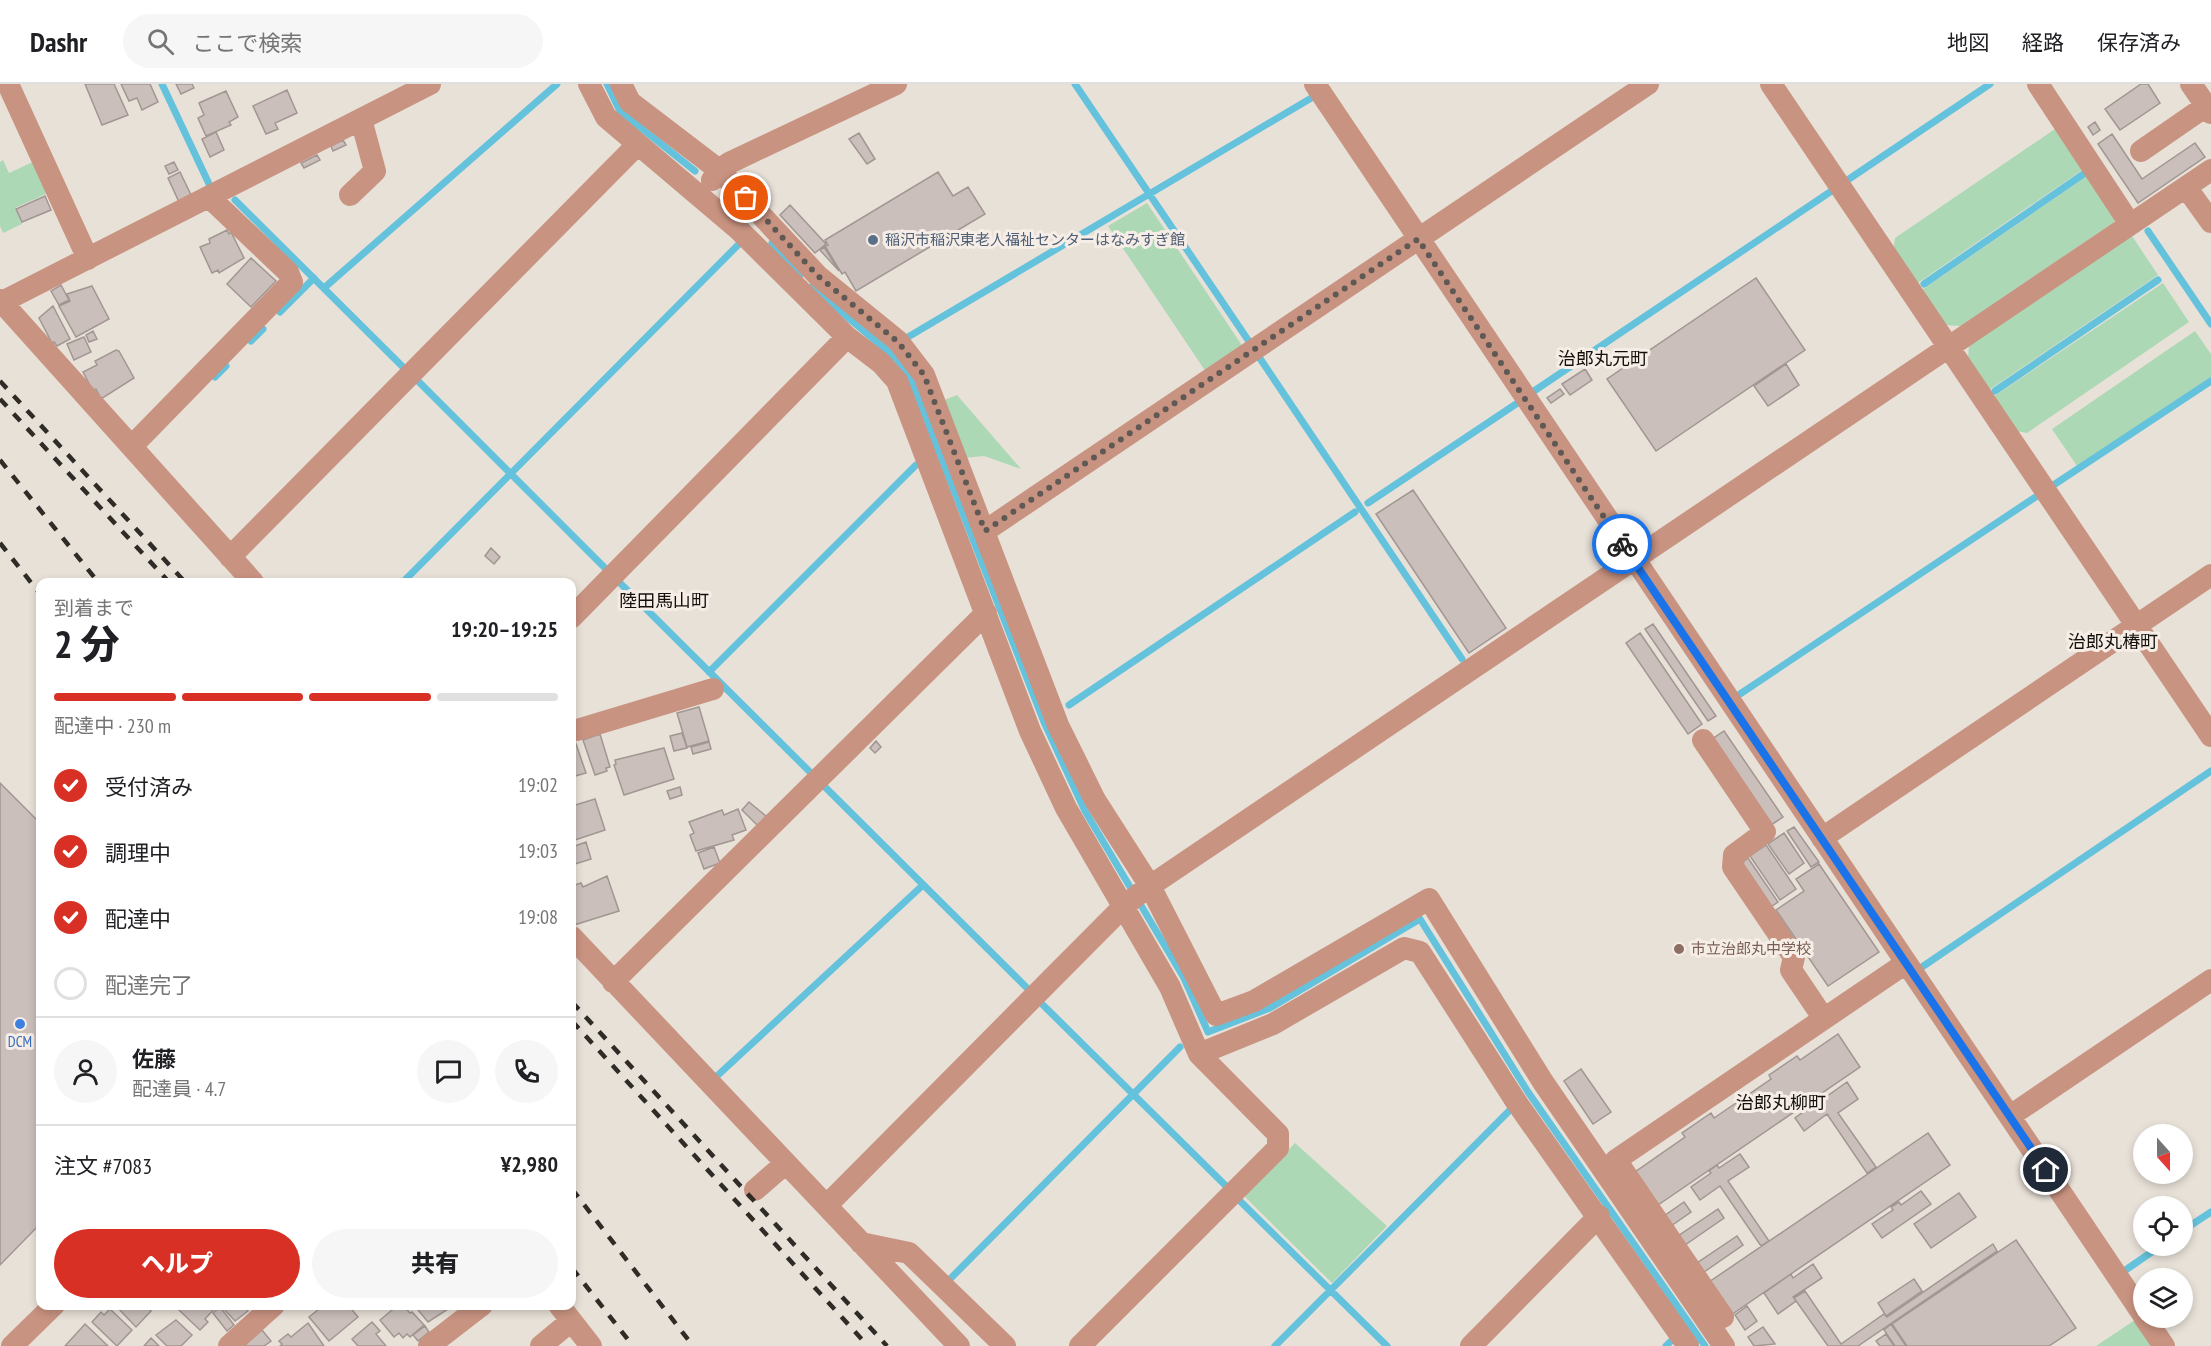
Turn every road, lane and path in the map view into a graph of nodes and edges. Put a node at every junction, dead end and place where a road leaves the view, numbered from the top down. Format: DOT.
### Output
graph roads {
  1 [pos="8,84"];
  2 [pos="430,84"];
  3 [pos="589,84"];
  4 [pos="621,84"];
  5 [pos="896,84"];
  6 [pos="1315,84"];
  7 [pos="1648,84"];
  8 [pos="1771,84"];
  9 [pos="2038,84"];
  10 [pos="2191,84"];
  11 [pos="869,90"];
  12 [pos="2209,110"];
  13 [pos="361,119"];
  14 [pos="638,144"];
  15 [pos="2140,151"];
  16 [pos="719,170"];
  17 [pos="2211,170"];
  18 [pos="2186,187"];
  19 [pos="350,195"];
  20 [pos="208,197"];
  21 [pos="701,197"];
  22 [pos="2211,222"];
  23 [pos="2130,224"];
  24 [pos="1418,239"];
  25 [pos="88,259"];
  26 [pos="1,301"];
  27 [pos="847,337"];
  28 [pos="1948,347"];
  29 [pos="132,446"];
  30 [pos="985,531"];
  31 [pos="230,556"];
  32 [pos="1633,560"];
  33 [pos="2211,575"];
  34 [pos="249,578"];
  35 [pos="986,613"];
  36 [pos="576,614"];
  37 [pos="2136,625"];
  38 [pos="713,689"];
  39 [pos="576,727"];
  40 [pos="2211,736"];
  41 [pos="1703,740"];
  42 [pos="1822,838"];
  43 [pos="1138,896"];
  44 [pos="576,941"];
  45 [pos="1906,963"];
  46 [pos="2211,980"];
  47 [pos="613,982"];
  48 [pos="1824,1019"];
  49 [pos="1199,1053"];
  50 [pos="2010,1116"];
  51 [pos="786,1163"];
  52 [pos="755,1190"];
  53 [pos="827,1205"];
  54 [pos="1599,1216"];
  55 [pos="861,1243"];
  56 [pos="2133,1300"];
  57 [pos="49,1310"];
  58 [pos="269,1310"];
  59 [pos="476,1310"];
  60 [pos="565,1313"];
  61 [pos="1723,1317"];
  62 [pos="2152,1328"];
  63 [pos="12,1346"];
  64 [pos="229,1346"];
  65 [pos="429,1346"];
  66 [pos="541,1346"];
  67 [pos="591,1346"];
  68 [pos="959,1346"];
  69 [pos="1005,1346"];
  70 [pos="1080,1346"];
  71 [pos="1471,1346"];
  72 [pos="1688,1346"];
  73 [pos="1724,1346"];
  74 [pos="2164,1346"];
  1 -- 25 [label="street"];
  2 -- 13 [label="street"];
  3 -- 14 [label="street"];
  4 -- 16 [label="street"];
  5 -- 11 [label="street"];
  6 -- 24 [label="street"];
  7 -- 24 [label="street"];
  8 -- 28 [label="street"];
  9 -- 23 [label="street"];
  10 -- 12 [label="street"];
  11 -- 16 [label="street"];
  12 -- 15 [label="street"];
  13 -- 19 [label="street"];
  13 -- 20 [label="street"];
  14 -- 21 [label="street"];
  14 -- 31 [label="street"];
  16 -- 21 [label="street"];
  16 -- 30 [label="street"];
  17 -- 18 [label="street"];
  18 -- 22 [label="street"];
  18 -- 23 [label="street"];
  20 -- 25 [label="street"];
  20 -- 29 [label="street"];
  21 -- 27 [label="street"];
  23 -- 28 [label="street"];
  24 -- 30 [label="street"];
  24 -- 32 [label="street"];
  25 -- 26 [label="street"];
  26 -- 29 [label="street"];
  27 -- 35 [label="street"];
  27 -- 36 [label="street"];
  28 -- 32 [label="street"];
  28 -- 37 [label="street"];
  29 -- 31 [label="street"];
  30 -- 43 [label="street"];
  31 -- 34 [label="street"];
  32 -- 42 [label="street"];
  32 -- 43 [label="street"];
  33 -- 37 [label="street"];
  35 -- 43 [label="street"];
  35 -- 47 [label="street"];
  37 -- 40 [label="street"];
  37 -- 42 [label="street"];
  38 -- 39 [label="street"];
  41 -- 48 [label="street"];
  42 -- 45 [label="street"];
  43 -- 49 [label="street"];
  43 -- 53 [label="street"];
  43 -- 73 [label="street"];
  44 -- 47 [label="street"];
  45 -- 48 [label="street"];
  45 -- 50 [label="street"];
  46 -- 50 [label="street"];
  47 -- 51 [label="street"];
  48 -- 61 [label="street"];
  49 -- 54 [label="street"];
  49 -- 70 [label="street"];
  50 -- 56 [label="street"];
  51 -- 52 [label="street"];
  51 -- 53 [label="street"];
  53 -- 55 [label="street"];
  54 -- 71 [label="street"];
  54 -- 72 [label="street"];
  55 -- 68 [label="street"];
  55 -- 69 [label="street"];
  57 -- 63 [label="street"];
  58 -- 64 [label="street"];
  59 -- 65 [label="street"];
  60 -- 66 [label="street"];
  60 -- 67 [label="street"];
  62 -- 74 [label="street"];
}
